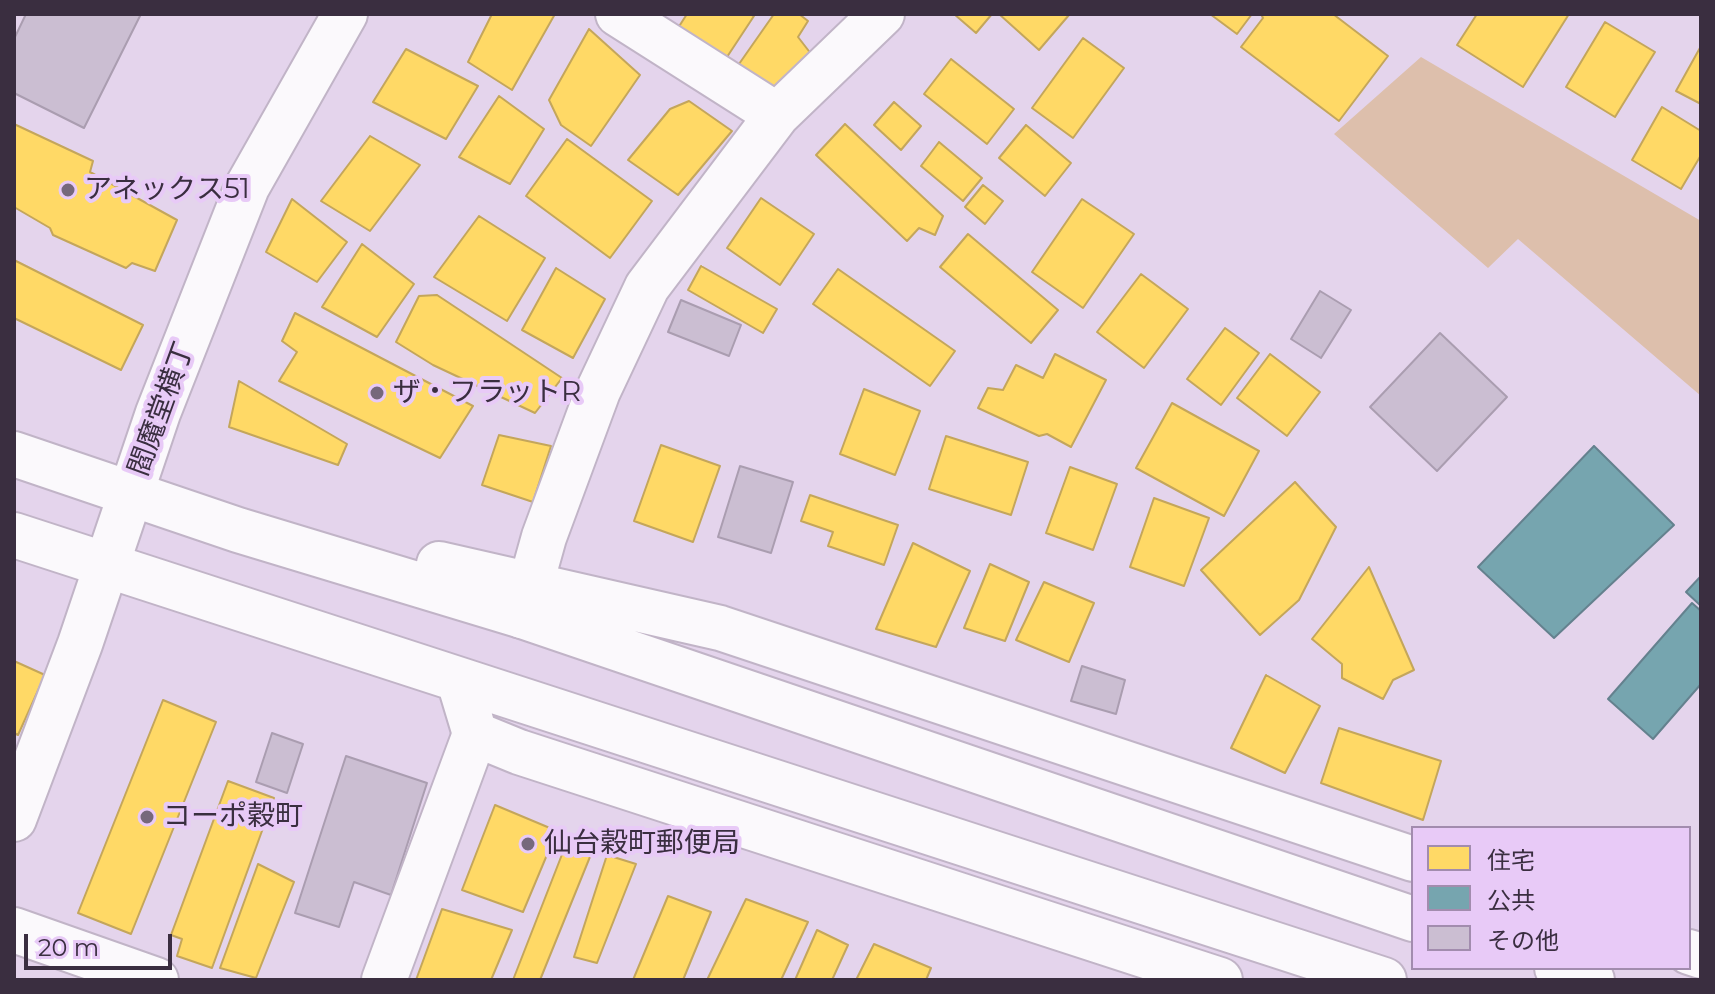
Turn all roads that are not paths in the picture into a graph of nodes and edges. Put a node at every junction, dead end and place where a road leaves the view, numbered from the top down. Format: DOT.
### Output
graph roads {
  1 [pos="345,14"];
  2 [pos="618,14"];
  3 [pos="882,14"];
  4 [pos="777,115"];
  5 [pos="14,454"];
  6 [pos="131,494"];
  7 [pos="14,535"];
  8 [pos="107,564"];
  9 [pos="526,600"];
  10 [pos="459,681"];
  11 [pos="475,734"];
  12 [pos="14,819"];
  13 [pos="1411,858"];
  14 [pos="1411,918"];
  15 [pos="14,930"];
  16 [pos="1563,970"];
  17 [pos="156,980"];
  18 [pos="384,980"];
  19 [pos="1220,980"];
  20 [pos="1384,980"];
  21 [pos="1592,980"];
  1 -- 6 [label="street, 閻魔堂横丁"];
  2 -- 4 [label="street"];
  3 -- 4 [label="street"];
  4 -- 9 [label="street"];
  5 -- 6 [label="street"];
  6 -- 8 [label="street, 閻魔堂横丁"];
  6 -- 9 [label="street"];
  7 -- 8 [label="street"];
  8 -- 10 [label="street"];
  8 -- 12 [label="street, 閻魔堂横丁"];
  9 -- 13 [label="street"];
  9 -- 14 [label="street"];
  10 -- 11 [label="street"];
  10 -- 20 [label="street"];
  11 -- 18 [label="street"];
  11 -- 19 [label="street"];
  15 -- 17 [label="street"];
  16 -- 21 [label="street"];
}
